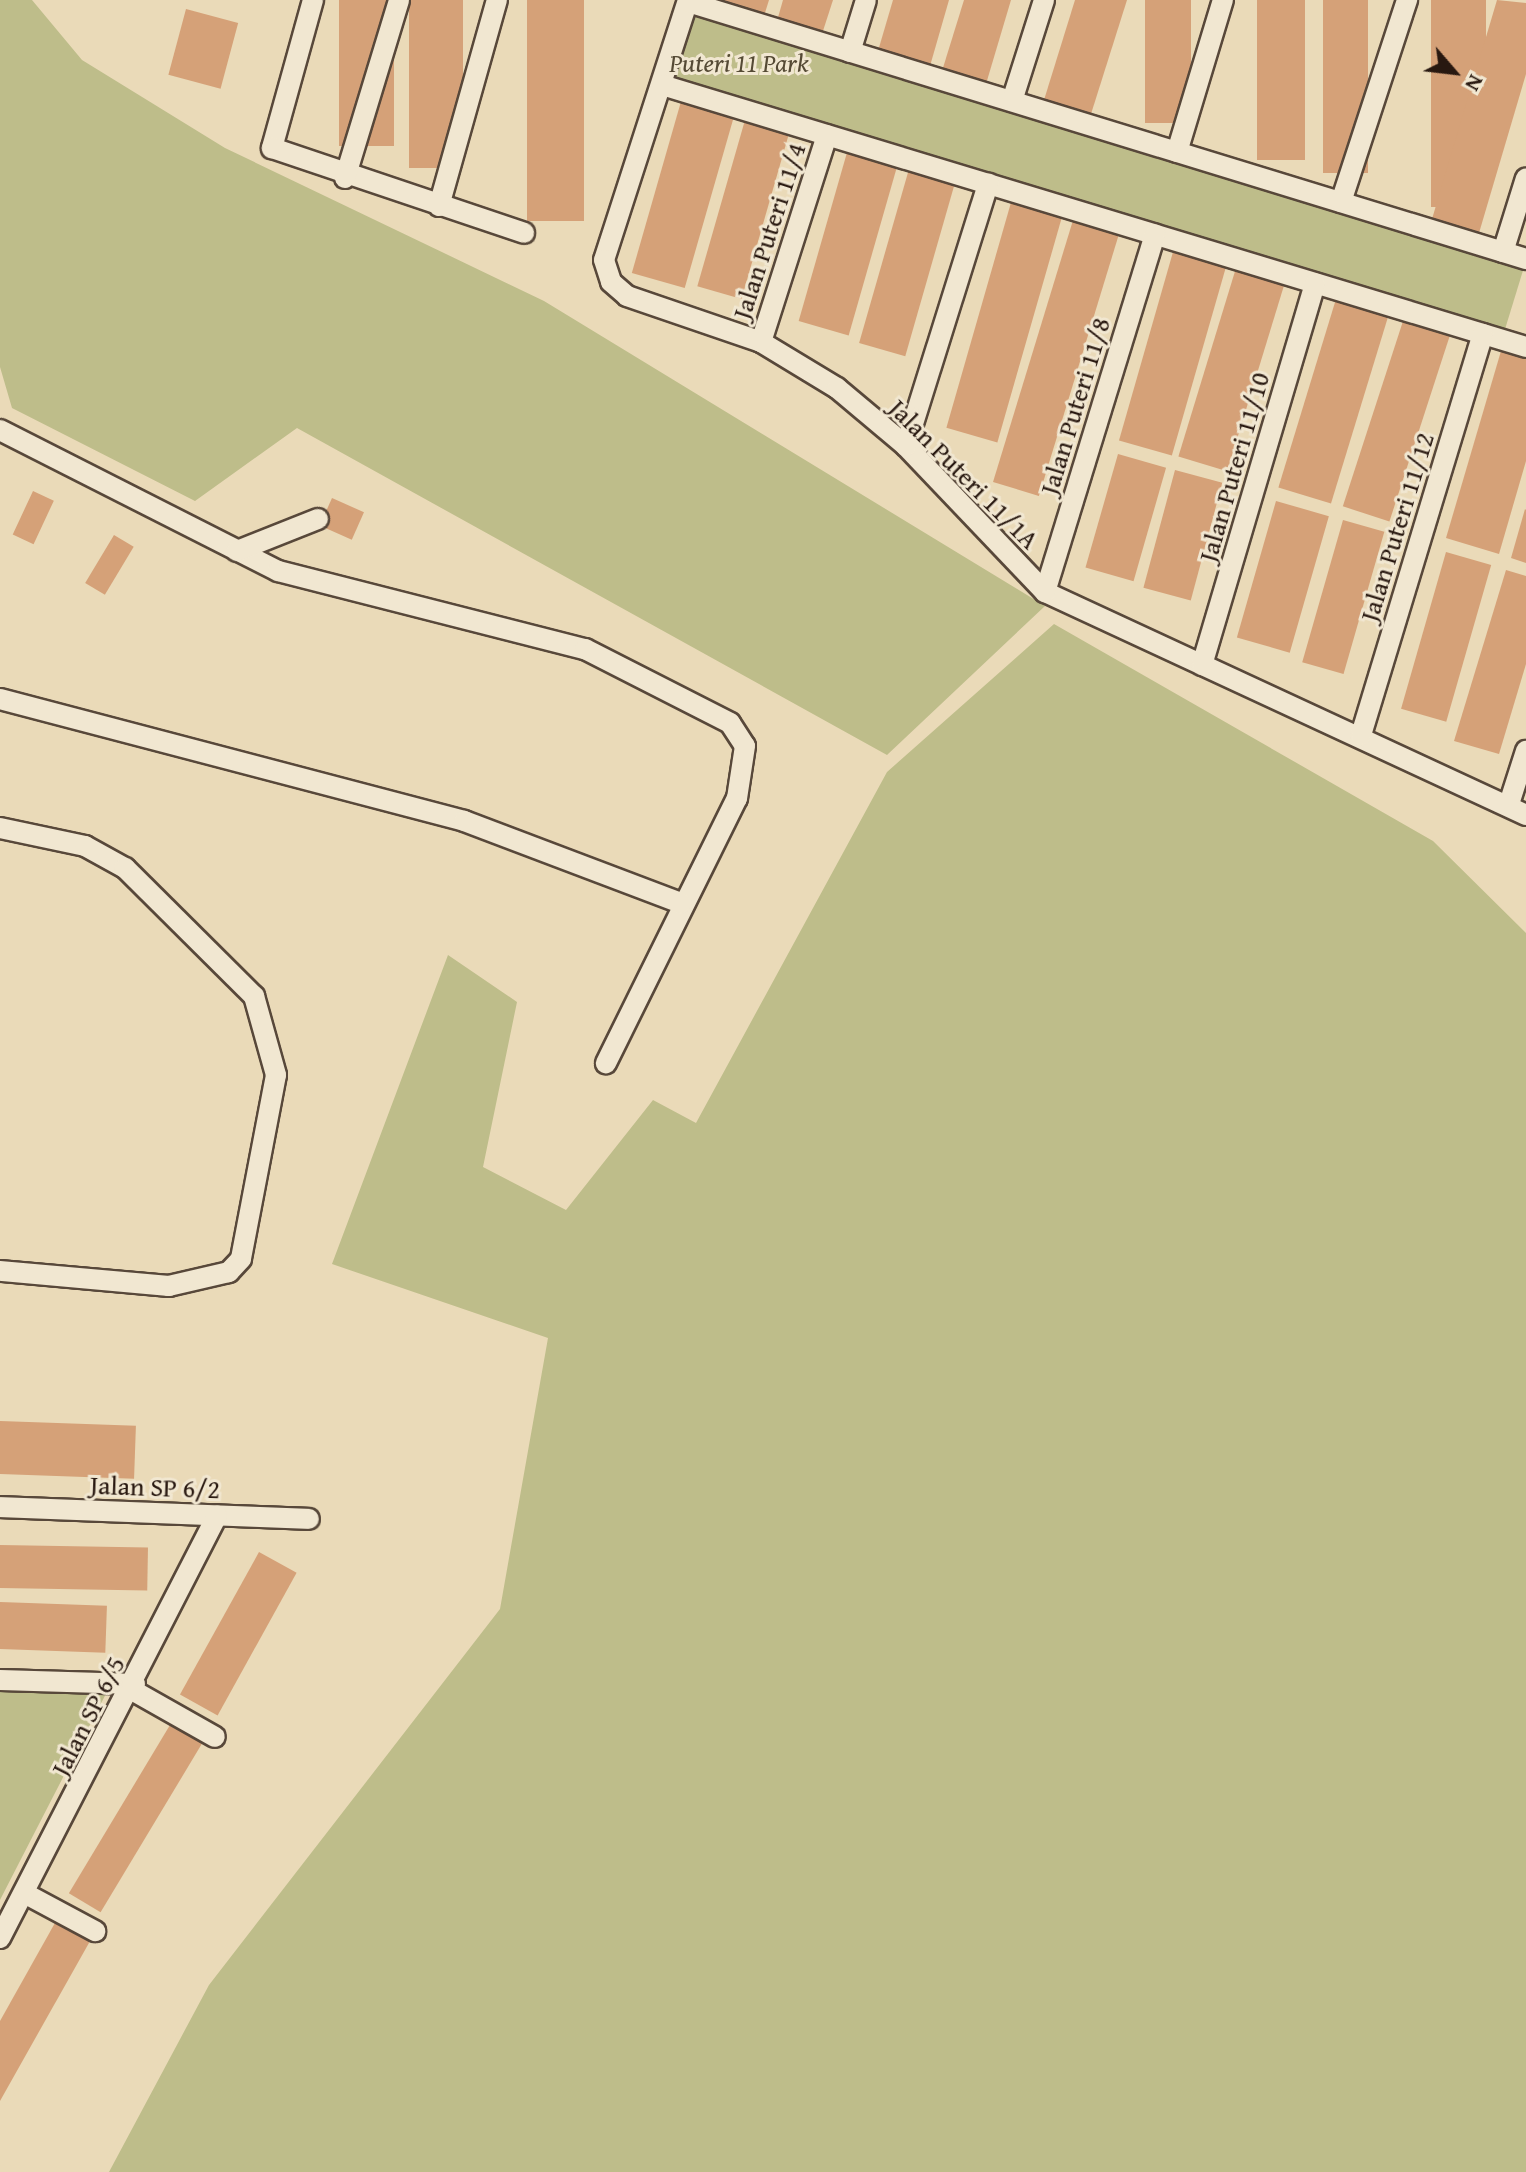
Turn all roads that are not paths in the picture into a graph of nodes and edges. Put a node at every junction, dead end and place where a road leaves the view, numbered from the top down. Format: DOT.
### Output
graph roads {
  1 [pos="313,0"];
  2 [pos="399,0"];
  3 [pos="497,0"];
  4 [pos="866,0"];
  5 [pos="1044,0"];
  6 [pos="1223,0"];
  7 [pos="1407,0"];
  8 [pos="688,1"];
  9 [pos="850,52"];
  10 [pos="662,85"];
  11 [pos="1012,101"];
  12 [pos="827,135"];
  13 [pos="1177,152"];
  14 [pos="345,178"];
  15 [pos="1526,178"];
  16 [pos="988,184"];
  17 [pos="1341,202"];
  18 [pos="439,206"];
  19 [pos="524,233"];
  20 [pos="1155,235"];
  21 [pos="1503,252"];
  22 [pos="1526,259"];
  23 [pos="1315,283"];
  24 [pos="1483,334"];
  25 [pos="761,342"];
  26 [pos="1526,347"];
  27 [pos="0,430"];
  28 [pos="906,446"];
  29 [pos="318,519"];
  30 [pos="237,551"];
  31 [pos="1045,592"];
  32 [pos="1202,665"];
  33 [pos="0,699"];
  34 [pos="1361,735"];
  35 [pos="1526,751"];
  36 [pos="1518,810"];
  37 [pos="0,828"];
  38 [pos="681,903"];
  39 [pos="606,1063"];
  40 [pos="0,1271"];
  41 [pos="0,1507"];
  42 [pos="217,1515"];
  43 [pos="309,1519"];
  44 [pos="0,1680"];
  45 [pos="134,1687"];
  46 [pos="215,1737"];
  47 [pos="24,1893"];
  48 [pos="95,1931"];
  49 [pos="0,1938"];
  1 -- 14 [label="street"];
  2 -- 14 [label="street"];
  3 -- 18 [label="street"];
  4 -- 9 [label="street"];
  5 -- 11 [label="street"];
  6 -- 13 [label="street"];
  7 -- 17 [label="street"];
  8 -- 9 [label="street"];
  8 -- 10 [label="street, Jalan Puteri 11/1A"];
  9 -- 11 [label="street"];
  10 -- 12 [label="street"];
  10 -- 25 [label="street, Jalan Puteri 11/1A"];
  11 -- 13 [label="street"];
  12 -- 16 [label="street"];
  12 -- 25 [label="street, Jalan Puteri 11/4"];
  13 -- 17 [label="street"];
  14 -- 18 [label="street"];
  15 -- 21 [label="street"];
  16 -- 20 [label="street"];
  16 -- 28 [label="street"];
  17 -- 21 [label="street"];
  18 -- 19 [label="street"];
  20 -- 23 [label="street"];
  20 -- 31 [label="street, Jalan Puteri 11/8"];
  21 -- 22 [label="street"];
  23 -- 24 [label="street"];
  23 -- 32 [label="street, Jalan Puteri 11/10"];
  24 -- 26 [label="street"];
  24 -- 34 [label="street, Jalan Puteri 11/12"];
  25 -- 28 [label="street, Jalan Puteri 11/1A"];
  27 -- 30 [label="street"];
  28 -- 31 [label="street, Jalan Puteri 11/1A"];
  29 -- 30 [label="street"];
  30 -- 38 [label="street"];
  31 -- 32 [label="street, Jalan Puteri 11/1A"];
  32 -- 34 [label="street, Jalan Puteri 11/1A"];
  33 -- 38 [label="street"];
  34 -- 36 [label="street, Jalan Puteri 11/1A"];
  35 -- 36 [label="street"];
  37 -- 40 [label="street"];
  38 -- 39 [label="street"];
  41 -- 42 [label="street, Jalan SP 6/2"];
  42 -- 43 [label="street, Jalan SP 6/2"];
  42 -- 45 [label="street, Jalan SP 6/5"];
  44 -- 45 [label="street"];
  45 -- 46 [label="street"];
  45 -- 47 [label="street, Jalan SP 6/5"];
  47 -- 48 [label="street"];
  47 -- 49 [label="street, Jalan SP 6/5"];
}
